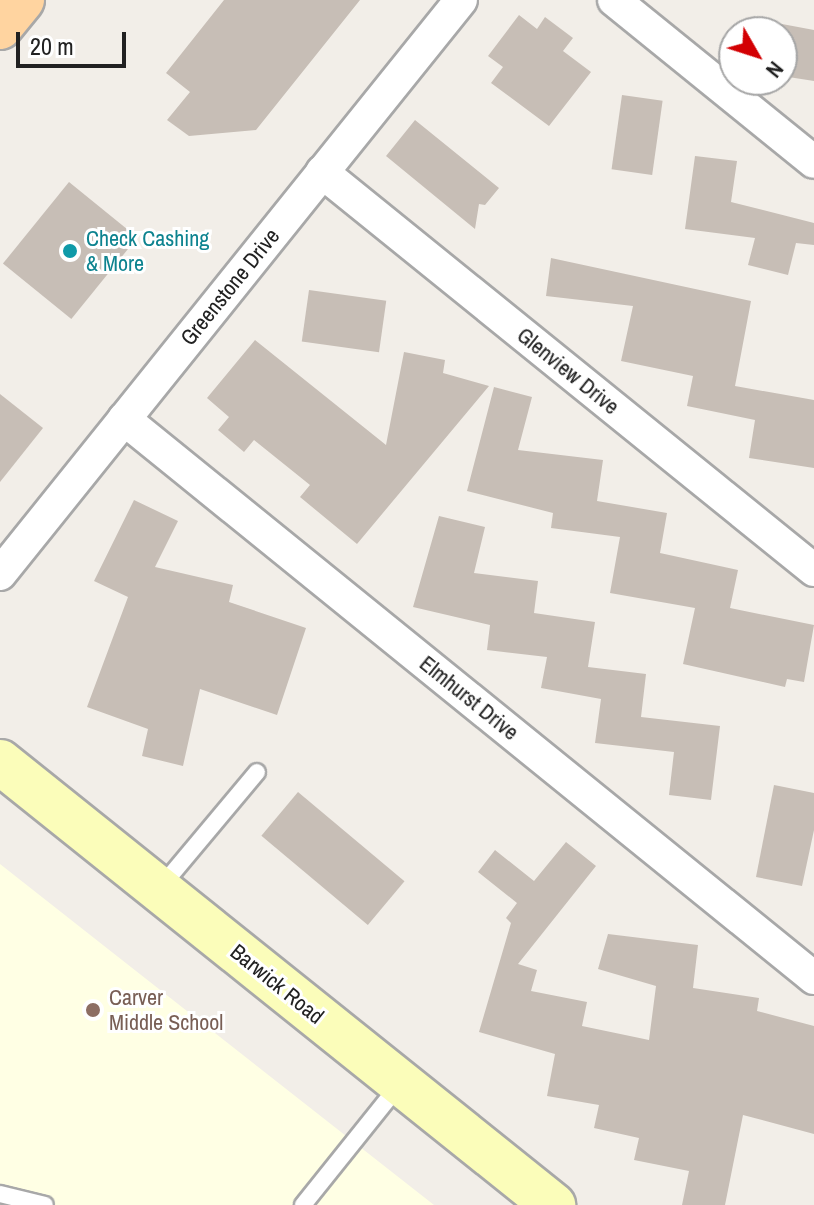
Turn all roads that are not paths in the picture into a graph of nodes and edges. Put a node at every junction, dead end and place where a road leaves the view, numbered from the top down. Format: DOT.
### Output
graph roads {
  1 [pos="22,0"];
  2 [pos="461,0"];
  3 [pos="614,0"];
  4 [pos="0,27"];
  5 [pos="814,162"];
  6 [pos="322,172"];
  7 [pos="124,419"];
  8 [pos="814,570"];
  9 [pos="0,574"];
  10 [pos="0,762"];
  11 [pos="257,772"];
  12 [pos="159,890"];
  13 [pos="814,978"];
  14 [pos="401,1083"];
  15 [pos="0,1194"];
  16 [pos="45,1205"];
  17 [pos="303,1205"];
  18 [pos="553,1205"];
  1 -- 4 [label="main road"];
  2 -- 6 [label="street, Greenstone Drive"];
  3 -- 5 [label="street"];
  6 -- 7 [label="street, Greenstone Drive"];
  6 -- 8 [label="street, Glenview Drive"];
  7 -- 9 [label="street, Greenstone Drive"];
  7 -- 13 [label="street, Elmhurst Drive"];
  10 -- 12 [label="street, Barwick Road"];
  11 -- 12 [label="lane"];
  12 -- 14 [label="street, Barwick Road"];
  14 -- 17 [label="lane"];
  14 -- 18 [label="street, Barwick Road"];
  15 -- 16 [label="lane"];
}
